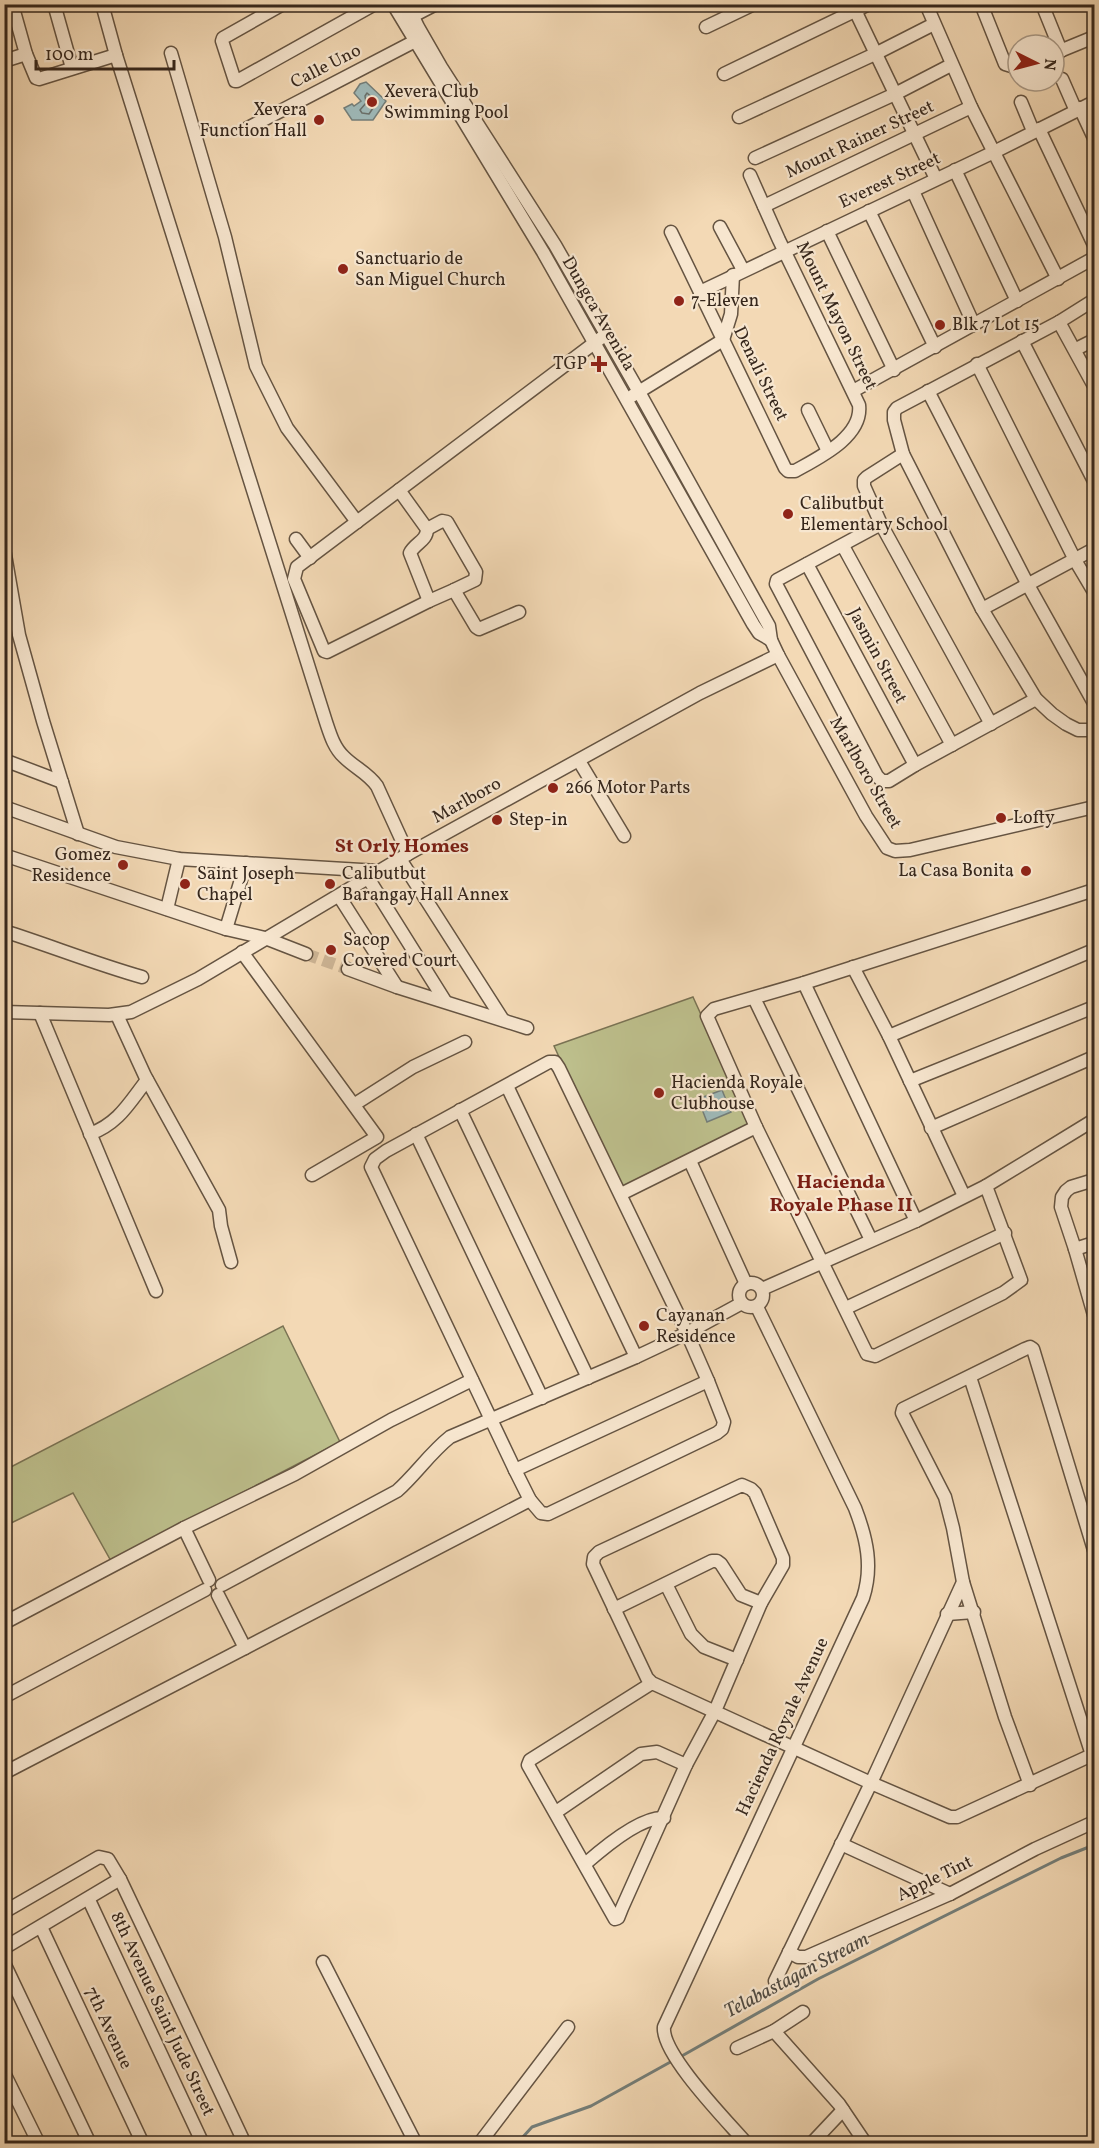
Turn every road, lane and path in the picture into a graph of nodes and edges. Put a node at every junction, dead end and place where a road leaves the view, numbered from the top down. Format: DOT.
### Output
graph roads {
  1 [pos="12,4"];
  2 [pos="54,4"];
  3 [pos="102,4"];
  4 [pos="283,4"];
  5 [pos="375,4"];
  6 [pos="393,4"];
  7 [pos="407,4"];
  8 [pos="436,4"];
  9 [pos="754,4"];
  10 [pos="869,4"];
  11 [pos="926,4"];
  12 [pos="981,4"];
  13 [pos="1042,4"];
  14 [pos="853,8"];
  15 [pos="407,19"];
  16 [pos="934,24"];
  17 [pos="706,27"];
  18 [pos="1051,33"];
  19 [pos="1095,37"];
  20 [pos="419,39"];
  21 [pos="1066,48"];
  22 [pos="171,53"];
  23 [pos="26,54"];
  24 [pos="875,54"];
  25 [pos="116,55"];
  26 [pos="4,61"];
  27 [pos="1006,64"];
  28 [pos="951,65"];
  29 [pos="72,69"];
  30 [pos="724,74"];
  31 [pos="1066,86"];
  32 [pos="895,94"];
  33 [pos="1021,102"];
  34 [pos="1095,102"];
  35 [pos="972,107"];
  36 [pos="1078,109"];
  37 [pos="740,117"];
  38 [pos="246,129"];
  39 [pos="1036,130"];
  40 [pos="914,135"];
  41 [pos="1095,138"];
  42 [pos="994,152"];
  43 [pos="755,158"];
  44 [pos="956,170"];
  45 [pos="750,175"];
  46 [pos="936,179"];
  47 [pos="913,191"];
  48 [pos="764,206"];
  49 [pos="869,211"];
  50 [pos="720,227"];
  51 [pos="827,231"];
  52 [pos="671,232"];
  53 [pos="1095,245"];
  54 [pos="785,250"];
  55 [pos="1095,258"];
  56 [pos="738,273"];
  57 [pos="1058,279"];
  58 [pos="700,292"];
  59 [pos="1095,300"];
  60 [pos="1017,301"];
  61 [pos="1059,321"];
  62 [pos="974,325"];
  63 [pos="606,333"];
  64 [pos="723,339"];
  65 [pos="1022,340"];
  66 [pos="1095,340"];
  67 [pos="595,343"];
  68 [pos="935,347"];
  69 [pos="1076,350"];
  70 [pos="977,364"];
  71 [pos="894,370"];
  72 [pos="1094,384"];
  73 [pos="639,392"];
  74 [pos="853,392"];
  75 [pos="928,392"];
  76 [pos="626,399"];
  77 [pos="808,410"];
  78 [pos="828,450"];
  79 [pos="903,454"];
  80 [pos="785,468"];
  81 [pos="1095,481"];
  82 [pos="399,490"];
  83 [pos="357,522"];
  84 [pos="881,524"];
  85 [pos="428,529"];
  86 [pos="296,539"];
  87 [pos="843,546"];
  88 [pos="4,549"];
  89 [pos="1095,549"];
  90 [pos="310,558"];
  91 [pos="1075,560"];
  92 [pos="807,564"];
  93 [pos="1028,585"];
  94 [pos="454,590"];
  95 [pos="1095,592"];
  96 [pos="429,601"];
  97 [pos="982,609"];
  98 [pos="519,612"];
  99 [pos="771,640"];
  100 [pos="778,655"];
  101 [pos="1036,699"];
  102 [pos="1095,703"];
  103 [pos="991,724"];
  104 [pos="1095,730"];
  105 [pos="952,745"];
  106 [pos="4,760"];
  107 [pos="579,761"];
  108 [pos="915,765"];
  109 [pos="62,782"];
  110 [pos="4,807"];
  111 [pos="1095,807"];
  112 [pos="78,834"];
  113 [pos="624,836"];
  114 [pos="4,855"];
  115 [pos="404,857"];
  116 [pos="179,859"];
  117 [pos="246,863"];
  118 [pos="380,871"];
  119 [pos="368,878"];
  120 [pos="1095,890"];
  121 [pos="339,896"];
  122 [pos="168,909"];
  123 [pos="226,928"];
  124 [pos="4,931"];
  125 [pos="265,938"];
  126 [pos="1095,950"];
  127 [pos="242,952"];
  128 [pos="306,954"];
  129 [pos="853,967"];
  130 [pos="348,969"];
  131 [pos="142,977"];
  132 [pos="804,983"];
  133 [pos="397,987"];
  134 [pos="754,998"];
  135 [pos="445,1001"];
  136 [pos="1095,1007"];
  137 [pos="4,1012"];
  138 [pos="40,1013"];
  139 [pos="117,1015"];
  140 [pos="503,1020"];
  141 [pos="527,1028"];
  142 [pos="889,1036"];
  143 [pos="465,1042"];
  144 [pos="1095,1057"];
  145 [pos="147,1080"];
  146 [pos="910,1081"];
  147 [pos="507,1086"];
  148 [pos="355,1104"];
  149 [pos="460,1110"];
  150 [pos="1095,1120"];
  151 [pos="756,1127"];
  152 [pos="931,1128"];
  153 [pos="90,1134"];
  154 [pos="416,1134"];
  155 [pos="690,1161"];
  156 [pos="312,1175"];
  157 [pos="1095,1180"];
  158 [pos="986,1186"];
  159 [pos="621,1194"];
  160 [pos="964,1196"];
  161 [pos="916,1221"];
  162 [pos="1005,1233"];
  163 [pos="871,1240"];
  164 [pos="1095,1243"];
  165 [pos="1076,1249"];
  166 [pos="231,1262"];
  167 [pos="823,1263"];
  168 [pos="746,1284"];
  169 [pos="762,1289"];
  170 [pos="156,1291"];
  171 [pos="1092,1298"];
  172 [pos="742,1303"];
  173 [pos="757,1306"];
  174 [pos="846,1308"];
  175 [pos="1095,1315"];
  176 [pos="687,1333"];
  177 [pos="636,1357"];
  178 [pos="970,1377"];
  179 [pos="588,1378"];
  180 [pos="472,1380"];
  181 [pos="708,1380"];
  182 [pos="542,1398"];
  183 [pos="490,1418"];
  184 [pos="515,1470"];
  185 [pos="531,1500"];
  186 [pos="184,1528"];
  187 [pos="1095,1550"];
  188 [pos="963,1582"];
  189 [pos="666,1584"];
  190 [pos="207,1585"];
  191 [pos="220,1590"];
  192 [pos="761,1603"];
  193 [pos="614,1609"];
  194 [pos="974,1612"];
  195 [pos="947,1614"];
  196 [pos="4,1623"];
  197 [pos="245,1648"];
  198 [pos="737,1660"];
  199 [pos="652,1683"];
  200 [pos="4,1696"];
  201 [pos="716,1711"];
  202 [pos="793,1748"];
  203 [pos="1093,1754"];
  204 [pos="686,1765"];
  205 [pos="4,1773"];
  206 [pos="871,1783"];
  207 [pos="1030,1785"];
  208 [pos="556,1812"];
  209 [pos="664,1818"];
  210 [pos="1095,1822"];
  211 [pos="841,1844"];
  212 [pos="585,1864"];
  213 [pos="120,1879"];
  214 [pos="950,1894"];
  215 [pos="89,1900"];
  216 [pos="4,1912"];
  217 [pos="41,1927"];
  218 [pos="4,1948"];
  219 [pos="789,1952"];
  220 [pos="323,1962"];
  221 [pos="4,1963"];
  222 [pos="775,1981"];
  223 [pos="803,2012"];
  224 [pos="568,2027"];
  225 [pos="774,2031"];
  226 [pos="737,2048"];
  227 [pos="4,2073"];
  228 [pos="843,2110"];
  229 [pos="201,2143"];
  230 [pos="39,2144"];
  231 [pos="90,2144"];
  232 [pos="143,2144"];
  233 [pos="245,2144"];
  234 [pos="416,2144"];
  235 [pos="479,2144"];
  236 [pos="747,2144"];
  237 [pos="811,2144"];
  238 [pos="866,2144"];
  1 -- 23 [label="street"];
  2 -- 29 [label="street"];
  3 -- 25 [label="street"];
  4 -- 5 [label="street"];
  6 -- 15 [label="street, Dungca Avenida"];
  7 -- 15 [label="street, Dungca Avenida"];
  8 -- 15 [label="street"];
  9 -- 17 [label="street"];
  10 -- 14 [label="street"];
  11 -- 16 [label="street"];
  12 -- 27 [label="street"];
  13 -- 18 [label="street"];
  14 -- 24 [label="street"];
  14 -- 30 [label="street"];
  15 -- 20 [label="street, Dungca Avenida"];
  16 -- 24 [label="street"];
  16 -- 28 [label="street"];
  19 -- 21 [label="street"];
  20 -- 38 [label="street, Calle Uno"];
  20 -- 63 [label="street, Dungca Avenida"];
  20 -- 67 [label="street, Dungca Avenida"];
  22 -- 83 [label="street"];
  23 -- 26 [label="street"];
  23 -- 29 [label="street"];
  24 -- 32 [label="street"];
  24 -- 37 [label="street"];
  25 -- 29 [label="street"];
  25 -- 115 [label="street"];
  28 -- 32 [label="street"];
  28 -- 35 [label="street"];
  31 -- 36 [label="street"];
  32 -- 40 [label="street"];
  32 -- 43 [label="street"];
  33 -- 39 [label="street"];
  34 -- 36 [label="street, Everest Street"];
  35 -- 40 [label="street, Mount Rainer Street"];
  35 -- 42 [label="street"];
  36 -- 39 [label="street, Everest Street"];
  36 -- 41 [label="street"];
  39 -- 42 [label="street, Everest Street"];
  39 -- 53 [label="street"];
  40 -- 46 [label="street"];
  40 -- 48 [label="street, Mount Rainer Street"];
  42 -- 44 [label="street, Everest Street"];
  42 -- 57 [label="street"];
  44 -- 46 [label="street, Everest Street"];
  44 -- 60 [label="street"];
  45 -- 48 [label="street, Mount Mayon Street"];
  46 -- 47 [label="street, Everest Street"];
  47 -- 49 [label="street, Everest Street"];
  47 -- 62 [label="street"];
  48 -- 54 [label="street, Mount Mayon Street"];
  49 -- 51 [label="street, Everest Street"];
  49 -- 68 [label="street"];
  50 -- 56 [label="street"];
  51 -- 54 [label="street, Everest Street"];
  51 -- 71 [label="street"];
  52 -- 58 [label="street, Denali Street"];
  54 -- 56 [label="street, Everest Street"];
  54 -- 74 [label="street, Mount Mayon Street"];
  55 -- 57 [label="street"];
  56 -- 58 [label="street, Everest Street"];
  56 -- 64 [label="street"];
  57 -- 60 [label="street"];
  58 -- 64 [label="street, Denali Street"];
  59 -- 61 [label="street"];
  60 -- 62 [label="street"];
  61 -- 65 [label="street"];
  61 -- 69 [label="street"];
  62 -- 68 [label="street"];
  63 -- 67 [label="street"];
  63 -- 73 [label="street, Dungca Avenida"];
  64 -- 73 [label="street"];
  64 -- 80 [label="street, Denali Street"];
  65 -- 70 [label="street"];
  65 -- 81 [label="street"];
  66 -- 69 [label="street"];
  67 -- 76 [label="street, Dungca Avenida"];
  67 -- 82 [label="street"];
  68 -- 71 [label="street"];
  69 -- 72 [label="street"];
  70 -- 75 [label="street"];
  70 -- 91 [label="street"];
  71 -- 74 [label="street"];
  73 -- 76 [label="street"];
  73 -- 99 [label="street, Dungca Avenida"];
  74 -- 78 [label="street, Mount Mayon Street"];
  75 -- 79 [label="street"];
  75 -- 93 [label="street"];
  76 -- 99 [label="street, Dungca Avenida"];
  77 -- 78 [label="street"];
  78 -- 80 [label="street, Mount Mayon Street"];
  79 -- 84 [label="street"];
  79 -- 97 [label="street"];
  82 -- 83 [label="street"];
  82 -- 85 [label="street"];
  83 -- 90 [label="street"];
  84 -- 87 [label="street"];
  84 -- 103 [label="street"];
  85 -- 94 [label="street"];
  85 -- 96 [label="street"];
  86 -- 90 [label="street"];
  87 -- 92 [label="street"];
  87 -- 105 [label="street"];
  88 -- 109 [label="street"];
  89 -- 91 [label="street"];
  90 -- 96 [label="street"];
  91 -- 93 [label="street"];
  91 -- 95 [label="street"];
  92 -- 108 [label="street, Jasmin Street"];
  92 -- 108 [label="street"];
  93 -- 97 [label="street"];
  93 -- 102 [label="street"];
  94 -- 96 [label="street"];
  94 -- 98 [label="street"];
  97 -- 101 [label="street"];
  99 -- 100 [label="street, Dungca Avenida"];
  100 -- 107 [label="street, Marlboro"];
  100 -- 111 [label="street, Marlboro Street"];
  101 -- 103 [label="street"];
  101 -- 104 [label="street"];
  103 -- 105 [label="street"];
  105 -- 108 [label="street"];
  106 -- 109 [label="street"];
  107 -- 113 [label="street"];
  107 -- 115 [label="street, Marlboro"];
  109 -- 112 [label="street"];
  110 -- 112 [label="street"];
  112 -- 116 [label="street"];
  114 -- 122 [label="street"];
  115 -- 118 [label="street, Marlboro"];
  115 -- 140 [label="street"];
  116 -- 117 [label="street"];
  116 -- 122 [label="street"];
  117 -- 118 [label="street"];
  117 -- 123 [label="street"];
  118 -- 119 [label="street, Marlboro"];
  119 -- 121 [label="street, Marlboro"];
  119 -- 135 [label="street"];
  120 -- 129 [label="street"];
  121 -- 125 [label="street, Marlboro"];
  121 -- 133 [label="street"];
  122 -- 123 [label="street"];
  123 -- 125 [label="street"];
  124 -- 131 [label="street"];
  125 -- 127 [label="street, Marlboro"];
  125 -- 128 [label="street"];
  126 -- 142 [label="street"];
  127 -- 139 [label="street, Marlboro"];
  127 -- 148 [label="street"];
  129 -- 132 [label="street"];
  129 -- 142 [label="street"];
  130 -- 133 [label="street"];
  132 -- 134 [label="street"];
  132 -- 161 [label="street"];
  133 -- 135 [label="street"];
  134 -- 151 [label="street"];
  134 -- 163 [label="street"];
  135 -- 140 [label="street"];
  136 -- 146 [label="street"];
  137 -- 138 [label="street, Marlboro"];
  138 -- 139 [label="street, Marlboro"];
  138 -- 153 [label="street"];
  139 -- 145 [label="street"];
  140 -- 141 [label="street"];
  142 -- 146 [label="street"];
  143 -- 148 [label="street"];
  144 -- 152 [label="street"];
  145 -- 153 [label="street"];
  145 -- 166 [label="street"];
  146 -- 152 [label="street"];
  147 -- 149 [label="street"];
  147 -- 159 [label="street"];
  147 -- 177 [label="street"];
  148 -- 156 [label="street"];
  149 -- 154 [label="street"];
  149 -- 179 [label="street"];
  150 -- 158 [label="street"];
  151 -- 155 [label="street"];
  151 -- 167 [label="street"];
  152 -- 160 [label="street"];
  153 -- 170 [label="street"];
  154 -- 180 [label="street"];
  154 -- 182 [label="street"];
  155 -- 159 [label="street"];
  155 -- 168 [label="street"];
  157 -- 165 [label="street"];
  158 -- 160 [label="street"];
  158 -- 162 [label="street"];
  159 -- 176 [label="street"];
  160 -- 161 [label="street"];
  161 -- 163 [label="street"];
  162 -- 174 [label="street"];
  162 -- 174 [label="street"];
  163 -- 167 [label="street"];
  164 -- 165 [label="street"];
  165 -- 171 [label="street"];
  167 -- 169 [label="street"];
  167 -- 174 [label="street"];
  168 -- 169 [label="street"];
  168 -- 172 [label="street"];
  169 -- 173 [label="street"];
  171 -- 175 [label="street"];
  172 -- 173 [label="street"];
  172 -- 176 [label="street"];
  173 -- 202 [label="street, Hacienda Royale Avenue"];
  176 -- 177 [label="street"];
  176 -- 181 [label="street"];
  177 -- 179 [label="street"];
  178 -- 187 [label="street"];
  178 -- 188 [label="street"];
  178 -- 203 [label="street"];
  179 -- 182 [label="street"];
  180 -- 183 [label="street"];
  180 -- 186 [label="street"];
  181 -- 184 [label="street"];
  181 -- 185 [label="street"];
  182 -- 183 [label="street"];
  183 -- 184 [label="street"];
  183 -- 191 [label="street"];
  184 -- 185 [label="street"];
  185 -- 197 [label="street"];
  186 -- 190 [label="street"];
  186 -- 196 [label="street"];
  188 -- 194 [label="street"];
  188 -- 195 [label="street"];
  189 -- 192 [label="street"];
  189 -- 193 [label="street"];
  189 -- 198 [label="street"];
  190 -- 191 [label="street"];
  190 -- 200 [label="street"];
  191 -- 197 [label="street"];
  192 -- 193 [label="street"];
  192 -- 198 [label="street"];
  193 -- 199 [label="street"];
  194 -- 195 [label="street"];
  194 -- 207 [label="street"];
  195 -- 206 [label="street"];
  197 -- 205 [label="street"];
  198 -- 201 [label="street"];
  199 -- 201 [label="street"];
  199 -- 208 [label="street"];
  201 -- 202 [label="street"];
  201 -- 204 [label="street"];
  202 -- 206 [label="street"];
  202 -- 236 [label="street, Hacienda Royale Avenue"];
  203 -- 207 [label="street"];
  204 -- 208 [label="street"];
  204 -- 209 [label="street"];
  206 -- 207 [label="street"];
  206 -- 211 [label="street"];
  208 -- 212 [label="street"];
  209 -- 212 [label="street"];
  209 -- 212 [label="street"];
  210 -- 214 [label="street, Apple Tint"];
  211 -- 214 [label="street"];
  211 -- 219 [label="street"];
  213 -- 215 [label="street"];
  213 -- 216 [label="street"];
  213 -- 233 [label="street"];
  214 -- 219 [label="street, Apple Tint"];
  215 -- 217 [label="street"];
  215 -- 229 [label="street, 8th Avenue Saint Jude Street"];
  217 -- 218 [label="street"];
  217 -- 232 [label="street, 7th Avenue"];
  219 -- 222 [label="street"];
  220 -- 234 [label="street"];
  221 -- 231 [label="street"];
  223 -- 225 [label="street"];
  224 -- 235 [label="street"];
  225 -- 226 [label="street"];
  225 -- 228 [label="street"];
  227 -- 230 [label="street"];
  228 -- 237 [label="street"];
  228 -- 238 [label="street"];
}
